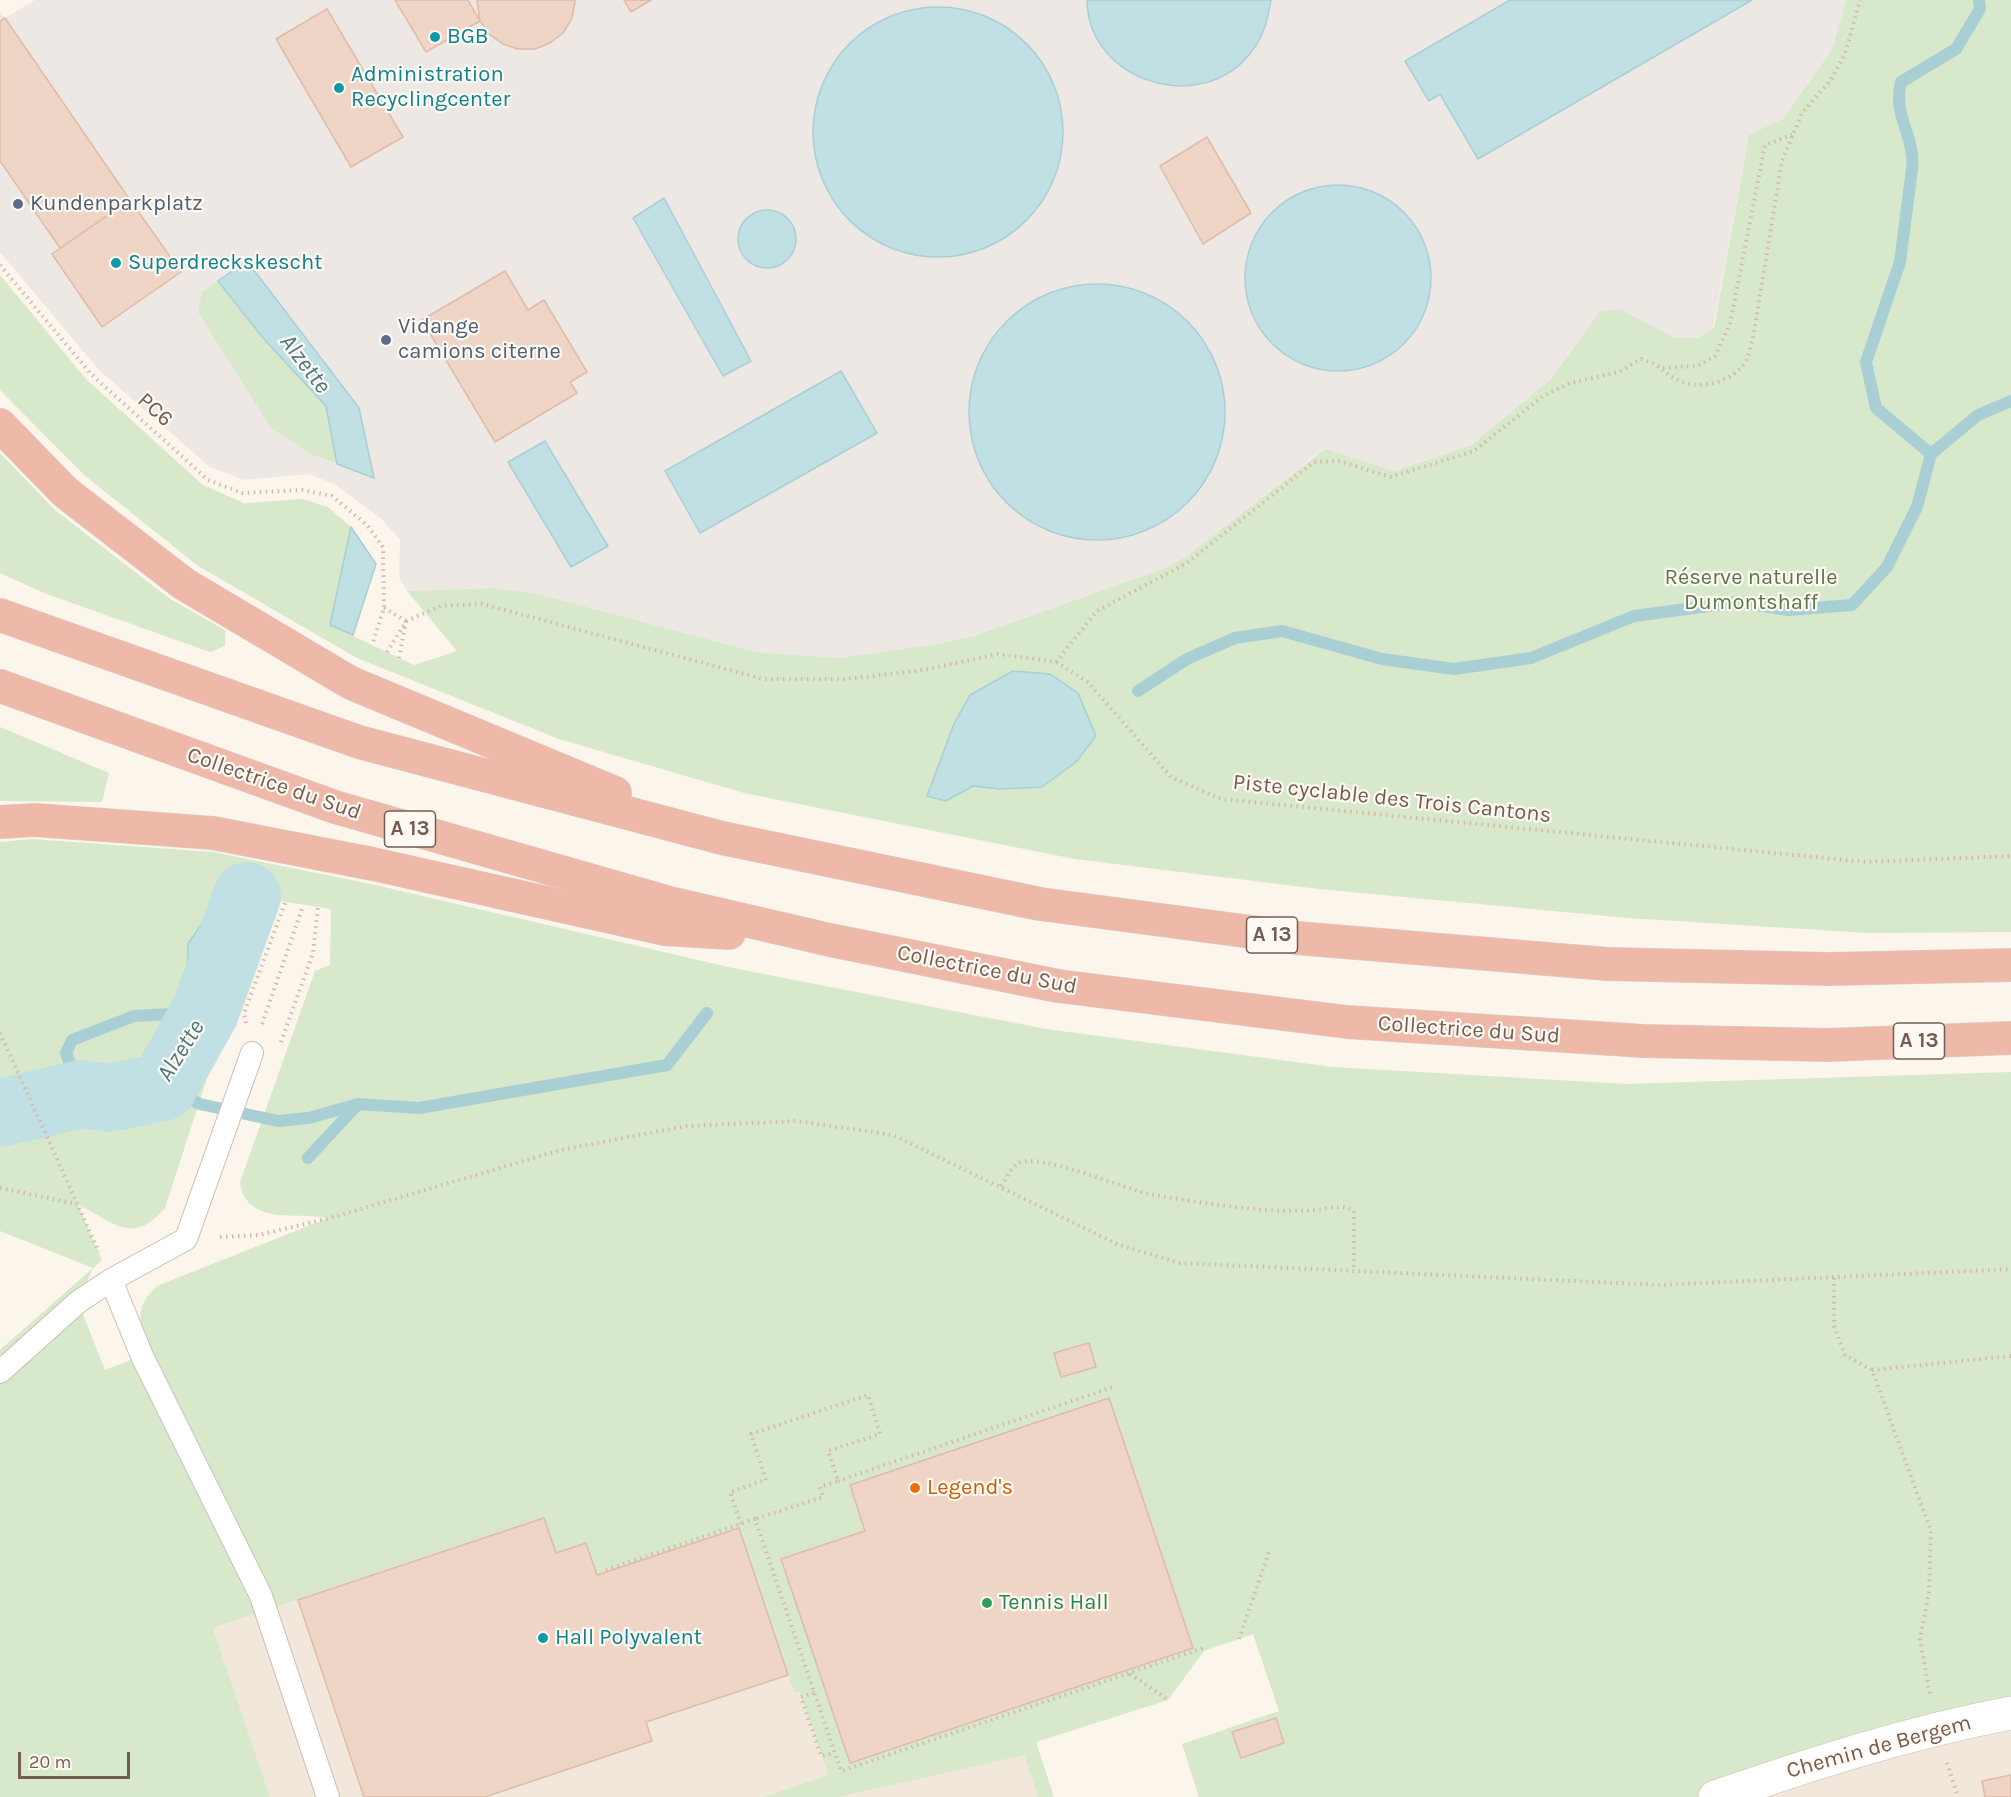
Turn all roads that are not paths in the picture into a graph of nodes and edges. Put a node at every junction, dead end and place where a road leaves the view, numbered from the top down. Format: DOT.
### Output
graph roads {
  1 [pos="0,425"];
  2 [pos="0,615"];
  3 [pos="0,686"];
  4 [pos="0,822"];
  5 [pos="722,838"];
  6 [pos="830,940"];
  7 [pos="2011,965"];
  8 [pos="2011,1038"];
  9 [pos="252,1053"];
  10 [pos="111,1280"];
  11 [pos="0,1372"];
  12 [pos="2011,1713"];
  13 [pos="328,1797"];
  14 [pos="1715,1797"];
  1 -- 5 [label="highway, A 13"];
  2 -- 5 [label="highway, A 13"];
  3 -- 6 [label="highway, Collectrice du Sud / A 13"];
  4 -- 6 [label="highway, A 13"];
  5 -- 7 [label="highway, A 13"];
  6 -- 8 [label="highway, Collectrice du Sud / A 13"];
  9 -- 10 [label="lane"];
  10 -- 11 [label="lane"];
  10 -- 13 [label="lane"];
  12 -- 14 [label="street, Chemin de Bergem"];
}
